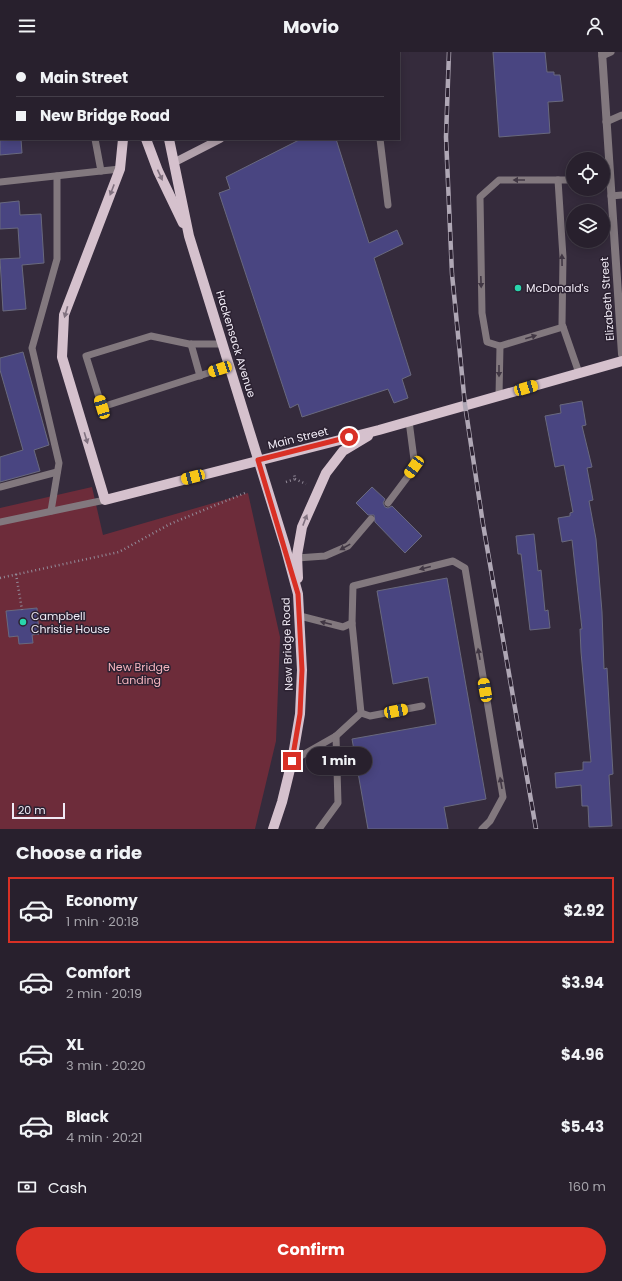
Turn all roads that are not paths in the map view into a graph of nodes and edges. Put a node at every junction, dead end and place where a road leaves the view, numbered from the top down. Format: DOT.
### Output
graph roads {
  1 [pos="611,52"];
  2 [pos="602,54"];
  3 [pos="622,115"];
  4 [pos="606,122"];
  5 [pos="96,140"];
  6 [pos="123,140"];
  7 [pos="146,140"];
  8 [pos="170,140"];
  9 [pos="218,140"];
  10 [pos="380,140"];
  11 [pos="607,152"];
  12 [pos="175,162"];
  13 [pos="120,169"];
  14 [pos="101,171"];
  15 [pos="57,176"];
  16 [pos="558,180"];
  17 [pos="566,180"];
  18 [pos="0,182"];
  19 [pos="610,192"];
  20 [pos="622,195"];
  21 [pos="611,196"];
  22 [pos="388,205"];
  23 [pos="189,236"];
  24 [pos="563,327"];
  25 [pos="191,344"];
  26 [pos="223,344"];
  27 [pos="500,346"];
  28 [pos="622,354"];
  29 [pos="622,361"];
  30 [pos="230,366"];
  31 [pos="579,373"];
  32 [pos="200,376"];
  33 [pos="499,396"];
  34 [pos="409,421"];
  35 [pos="379,430"];
  36 [pos="258,460"];
  37 [pos="57,472"];
  38 [pos="0,487"];
  39 [pos="105,500"];
  40 [pos="388,502"];
  41 [pos="51,511"];
  42 [pos="371,519"];
  43 [pos="0,522"];
  44 [pos="297,558"];
  45 [pos="298,594"];
  46 [pos="300,616"];
  47 [pos="352,624"];
  48 [pos="422,706"];
  49 [pos="360,713"];
  50 [pos="336,736"];
  51 [pos="292,761"];
  52 [pos="482,828"];
  53 [pos="273,829"];
  54 [pos="319,829"];
  1 -- 2 [label="lane"];
  2 -- 4 [label="street, Elizabeth Street"];
  3 -- 4 [label="lane"];
  4 -- 11 [label="street, Elizabeth Street"];
  5 -- 14 [label="lane"];
  6 -- 13 [label="main road"];
  7 -- 23 [label="main road, Hackensack Avenue, one-way"];
  8 -- 12 [label="main road, Hackensack Avenue"];
  9 -- 12 [label="street"];
  10 -- 22 [label="lane"];
  12 -- 23 [label="main road, Hackensack Avenue"];
  13 -- 14 [label="lane"];
  13 -- 39 [label="main road, one-way"];
  14 -- 15 [label="lane"];
  15 -- 18 [label="lane"];
  15 -- 37 [label="lane"];
  16 -- 17 [label="lane"];
  24 -- 16 [label="lane, one-way"];
  16 -- 27 [label="lane, one-way"];
  19 -- 21 [label="street, Elizabeth Street"];
  20 -- 21 [label="lane"];
  21 -- 28 [label="street, Elizabeth Street"];
  23 -- 26 [label="main road, Hackensack Avenue"];
  27 -- 24 [label="lane, one-way"];
  24 -- 31 [label="lane"];
  25 -- 26 [label="lane"];
  25 -- 32 [label="lane"];
  25 -- 32 [label="lane"];
  26 -- 30 [label="main road, Hackensack Avenue"];
  27 -- 33 [label="lane, one-way"];
  29 -- 31 [label="main road, Main Street"];
  30 -- 32 [label="lane"];
  30 -- 36 [label="main road, Hackensack Avenue"];
  31 -- 33 [label="main road, Main Street"];
  33 -- 34 [label="main road, Main Street"];
  34 -- 35 [label="main road, Main Street"];
  34 -- 40 [label="lane"];
  35 -- 36 [label="main road, Main Street"];
  44 -- 35 [label="main road, one-way"];
  36 -- 39 [label="main road, Main Street"];
  36 -- 45 [label="main road, New Bridge Road"];
  37 -- 38 [label="lane"];
  37 -- 41 [label="lane"];
  39 -- 41 [label="lane, Main Street"];
  41 -- 43 [label="lane, Main Street"];
  42 -- 44 [label="lane, one-way"];
  44 -- 45 [label="main road"];
  45 -- 46 [label="main road, New Bridge Road"];
  47 -- 46 [label="lane, one-way"];
  46 -- 51 [label="main road, New Bridge Road"];
  47 -- 49 [label="lane"];
  52 -- 47 [label="lane, one-way"];
  48 -- 49 [label="lane"];
  49 -- 50 [label="lane"];
  50 -- 51 [label="lane"];
  50 -- 54 [label="lane"];
  51 -- 53 [label="main road, New Bridge Road"];
}
